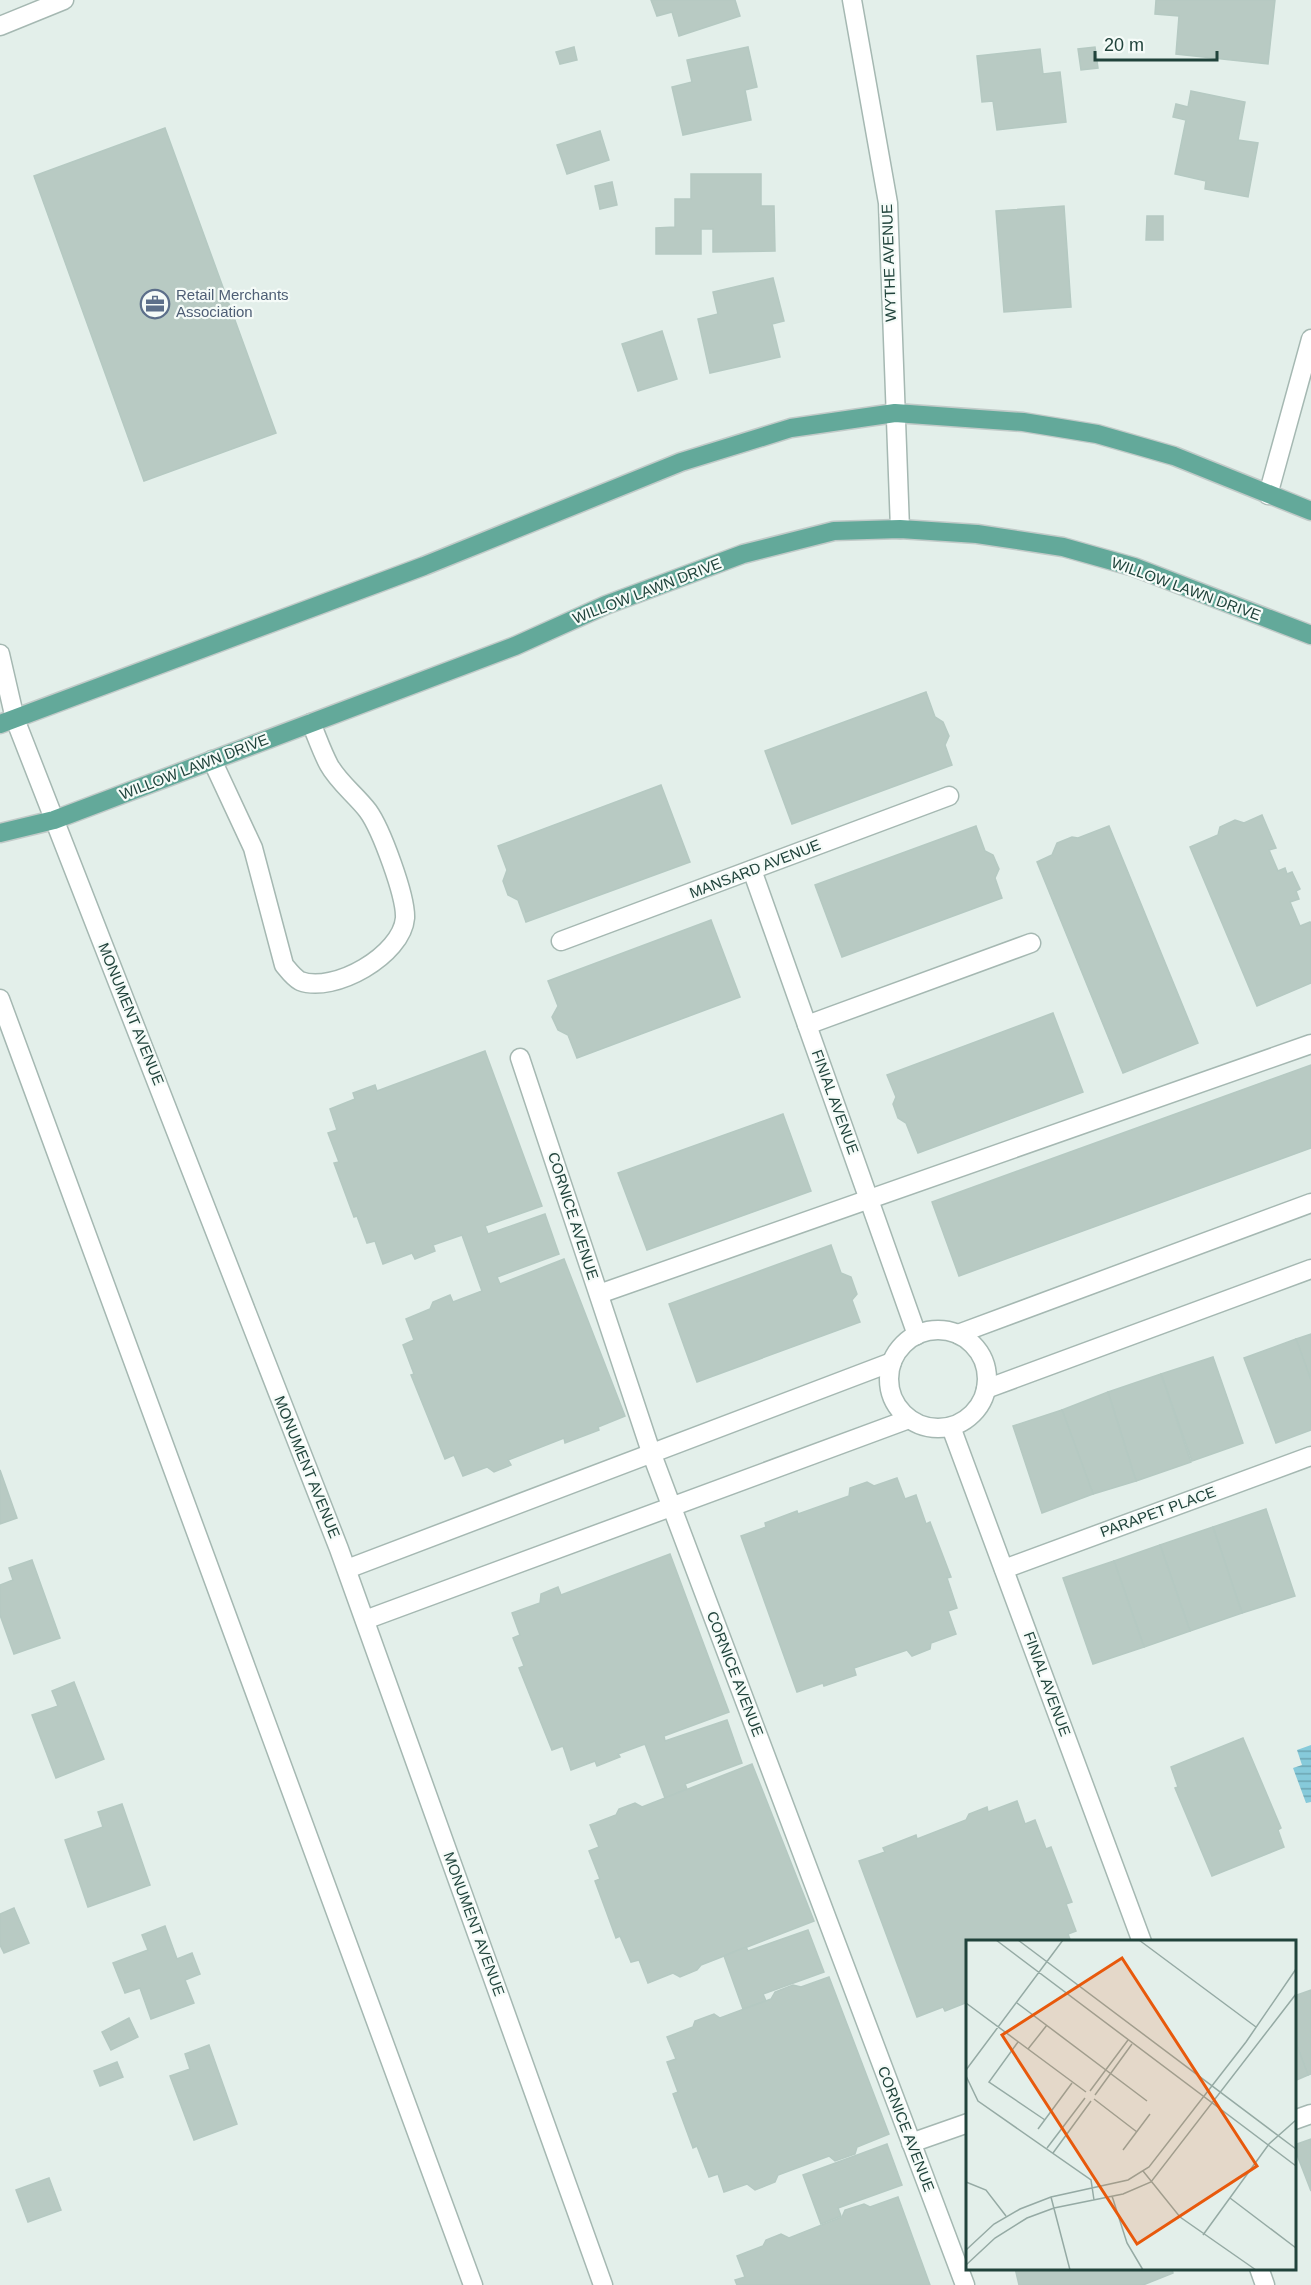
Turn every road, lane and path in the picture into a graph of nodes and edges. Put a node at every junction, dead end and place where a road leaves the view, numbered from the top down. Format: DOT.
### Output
graph roads {
  1 [pos="64,0"];
  2 [pos="852,0"];
  3 [pos="0,26"];
  4 [pos="1311,339"];
  5 [pos="895,413"];
  6 [pos="1268,495"];
  7 [pos="1311,511"];
  8 [pos="900,529"];
  9 [pos="1311,635"];
  10 [pos="0,654"];
  11 [pos="8,722"];
  12 [pos="311,723"];
  13 [pos="212,760"];
  14 [pos="949,796"];
  15 [pos="54,820"];
  16 [pos="0,833"];
  17 [pos="752,870"];
  18 [pos="561,941"];
  19 [pos="1031,943"];
  20 [pos="0,999"];
  21 [pos="807,1025"];
  22 [pos="1311,1044"];
  23 [pos="520,1058"];
  24 [pos="869,1199"];
  25 [pos="1311,1203"];
  26 [pos="1311,1269"];
  27 [pos="598,1294"];
  28 [pos="957,1334"];
  29 [pos="917,1335"];
  30 [pos="892,1362"];
  31 [pos="986,1389"];
  32 [pos="909,1419"];
  33 [pos="951,1427"];
  34 [pos="651,1452"];
  35 [pos="1311,1456"];
  36 [pos="672,1506"];
  37 [pos="346,1569"];
  38 [pos="1004,1569"];
  39 [pos="365,1620"];
  40 [pos="1142,1940"];
  41 [pos="1311,2114"];
  42 [pos="1296,2119"];
  43 [pos="966,2124"];
  44 [pos="912,2143"];
  45 [pos="1260,2270"];
  46 [pos="473,2285"];
  47 [pos="603,2285"];
  48 [pos="965,2285"];
  49 [pos="1265,2285"];
  1 -- 3 [label="street"];
  2 -- 5 [label="street, WYTHE AVENUE"];
  4 -- 6 [label="street"];
  5 -- 6 [label="main road"];
  5 -- 8 [label="street, WYTHE AVENUE"];
  5 -- 11 [label="main road"];
  6 -- 7 [label="main road"];
  8 -- 9 [label="main road, WILLOW LAWN DRIVE"];
  8 -- 12 [label="main road, WILLOW LAWN DRIVE"];
  10 -- 11 [label="street, MONUMENT AVENUE"];
  11 -- 15 [label="street, MONUMENT AVENUE"];
  12 -- 13 [label="main road, WILLOW LAWN DRIVE"];
  12 -- 13 [label="street"];
  13 -- 15 [label="main road, WILLOW LAWN DRIVE"];
  14 -- 17 [label="street, MANSARD AVENUE"];
  15 -- 16 [label="main road, WILLOW LAWN DRIVE"];
  15 -- 37 [label="street, MONUMENT AVENUE"];
  17 -- 18 [label="street, MANSARD AVENUE"];
  17 -- 21 [label="street, FINIAL AVENUE"];
  19 -- 21 [label="street"];
  20 -- 46 [label="street"];
  21 -- 24 [label="street, FINIAL AVENUE"];
  22 -- 24 [label="street"];
  23 -- 27 [label="street, CORNICE AVENUE"];
  24 -- 27 [label="street"];
  24 -- 29 [label="street, FINIAL AVENUE"];
  25 -- 28 [label="street"];
  26 -- 31 [label="street"];
  27 -- 34 [label="street, CORNICE AVENUE"];
  28 -- 29 [label="street"];
  28 -- 31 [label="street"];
  29 -- 30 [label="street"];
  30 -- 32 [label="street"];
  30 -- 34 [label="street"];
  31 -- 33 [label="street"];
  32 -- 33 [label="street"];
  32 -- 36 [label="street"];
  33 -- 38 [label="street, FINIAL AVENUE"];
  34 -- 36 [label="street, CORNICE AVENUE"];
  34 -- 37 [label="street"];
  35 -- 38 [label="street, PARAPET PLACE"];
  36 -- 39 [label="street"];
  36 -- 44 [label="street, CORNICE AVENUE"];
  37 -- 39 [label="street, MONUMENT AVENUE"];
  38 -- 40 [label="street, FINIAL AVENUE"];
  39 -- 47 [label="street, MONUMENT AVENUE"];
  41 -- 42 [label="street"];
  43 -- 44 [label="street"];
  44 -- 48 [label="street, CORNICE AVENUE"];
  45 -- 49 [label="street"];
}
